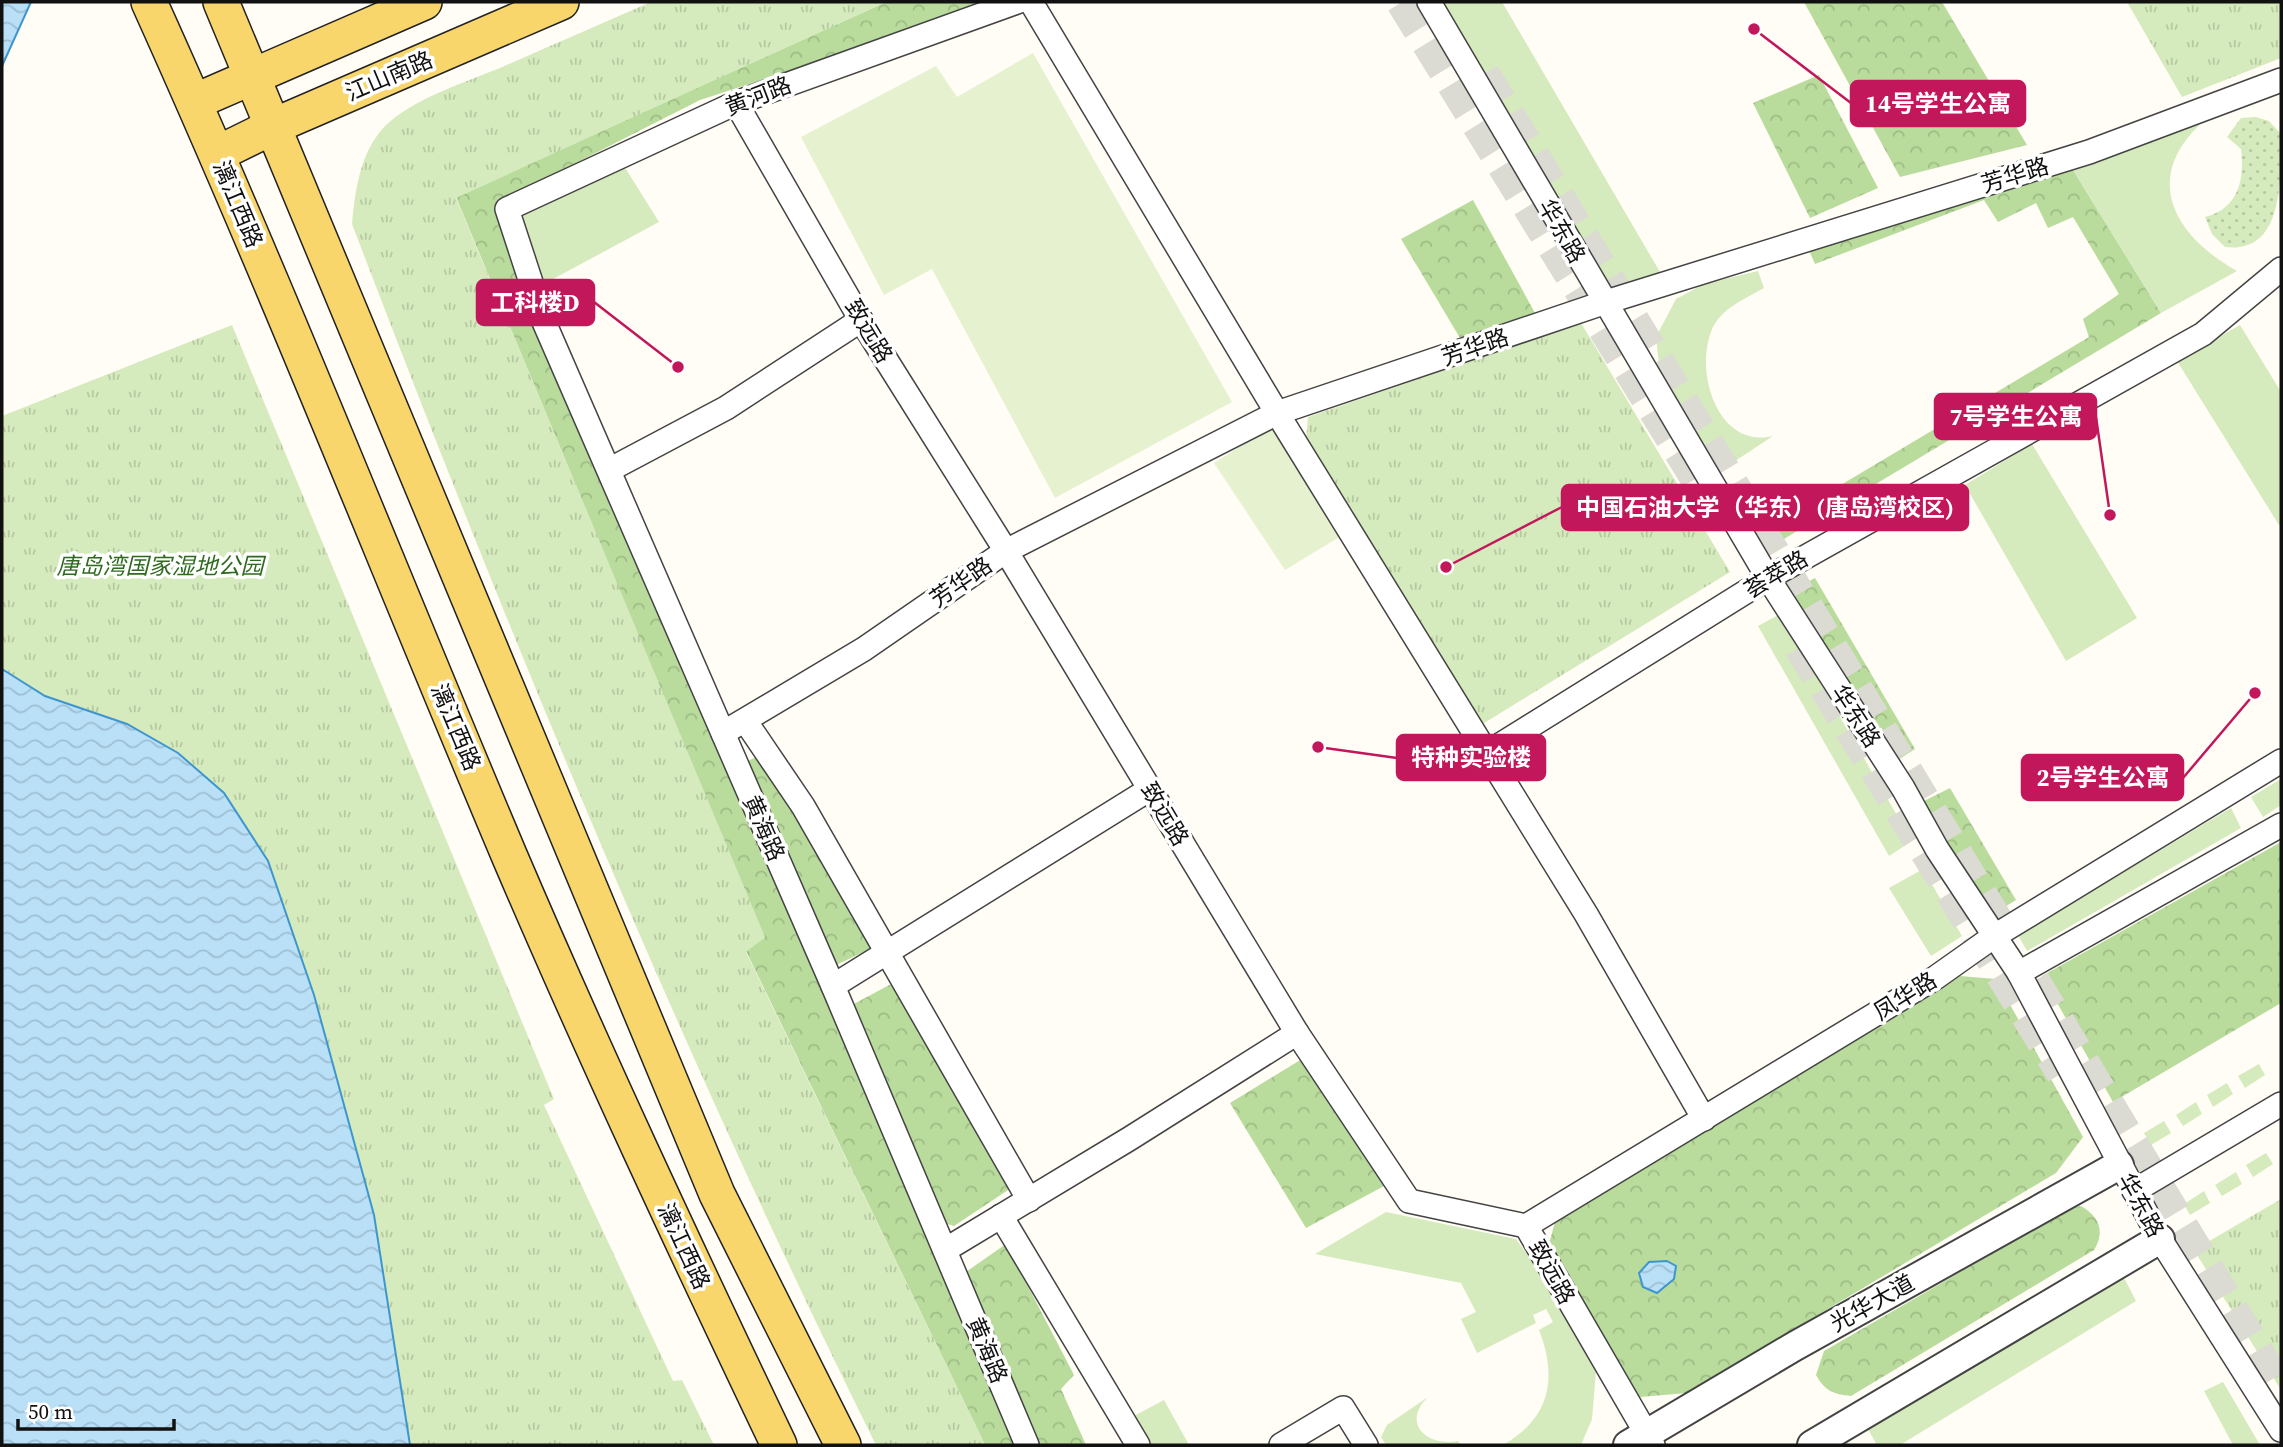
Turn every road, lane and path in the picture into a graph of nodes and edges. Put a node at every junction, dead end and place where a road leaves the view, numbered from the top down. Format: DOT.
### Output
graph roads {
  1 [pos="149,2"];
  2 [pos="221,2"];
  3 [pos="424,2"];
  4 [pos="561,2"];
  5 [pos="1017,2"];
  6 [pos="1031,2"];
  7 [pos="1429,2"];
  8 [pos="253,76"];
  9 [pos="2281,80"];
  10 [pos="194,102"];
  11 [pos="736,103"];
  12 [pos="274,125"];
  13 [pos="217,154"];
  14 [pos="507,209"];
  15 [pos="2281,269"];
  16 [pos="1603,303"];
  17 [pos="861,320"];
  18 [pos="1277,414"];
  19 [pos="609,470"];
  20 [pos="1006,551"];
  21 [pos="1768,578"];
  22 [pos="746,722"];
  23 [pos="723,733"];
  24 [pos="1487,752"];
  25 [pos="2281,761"];
  26 [pos="1150,789"];
  27 [pos="2281,825"];
  28 [pos="1993,937"];
  29 [pos="888,955"];
  30 [pos="2019,973"];
  31 [pos="834,986"];
  32 [pos="1297,1033"];
  33 [pos="2281,1104"];
  34 [pos="1704,1119"];
  35 [pos="2119,1165"];
  36 [pos="2134,1191"];
  37 [pos="1029,1200"];
  38 [pos="1001,1216"];
  39 [pos="1526,1226"];
  40 [pos="2160,1239"];
  41 [pos="945,1250"];
  42 [pos="2281,1430"];
  43 [pos="1642,1442"];
  44 [pos="779,1445"];
  45 [pos="843,1445"];
  46 [pos="1027,1445"];
  47 [pos="1138,1445"];
  48 [pos="1281,1445"];
  49 [pos="1366,1445"];
  50 [pos="1812,1445"];
  1 -- 10 [label="main road, 漓江西路"];
  2 -- 8 [label="main road"];
  3 -- 8 [label="main road"];
  4 -- 12 [label="main road, 江山南路"];
  5 -- 11 [label="street, 黄河路"];
  6 -- 18 [label="street"];
  7 -- 16 [label="street, 华东路"];
  8 -- 10 [label="main road"];
  8 -- 12 [label="main road"];
  9 -- 16 [label="street, 芳华路"];
  10 -- 13 [label="main road, 漓江西路"];
  11 -- 14 [label="street, 黄河路"];
  11 -- 17 [label="street, 致远路"];
  12 -- 13 [label="main road, 江山南路"];
  12 -- 45 [label="main road"];
  13 -- 44 [label="main road, 漓江西路"];
  14 -- 19 [label="street, 黄海路"];
  15 -- 21 [label="street, 荟萃路"];
  16 -- 18 [label="street, 芳华路"];
  16 -- 21 [label="street, 华东路"];
  17 -- 19 [label="street"];
  17 -- 20 [label="street, 致远路"];
  18 -- 20 [label="street, 芳华路"];
  18 -- 24 [label="street"];
  19 -- 23 [label="street, 黄海路"];
  20 -- 22 [label="street, 芳华路"];
  20 -- 26 [label="street, 致远路"];
  21 -- 24 [label="street, 荟萃路"];
  21 -- 28 [label="street, 华东路"];
  22 -- 23 [label="street, 芳华路"];
  22 -- 29 [label="street"];
  23 -- 31 [label="street, 黄海路"];
  24 -- 34 [label="street"];
  25 -- 28 [label="street, 凤华路"];
  26 -- 29 [label="street"];
  26 -- 32 [label="street, 致远路"];
  27 -- 30 [label="street"];
  28 -- 30 [label="street, 华东路"];
  28 -- 34 [label="street, 凤华路"];
  29 -- 31 [label="street"];
  29 -- 37 [label="street"];
  30 -- 35 [label="street, 华东路"];
  31 -- 41 [label="street, 黄海路"];
  32 -- 37 [label="street"];
  32 -- 39 [label="street, 致远路"];
  33 -- 36 [label="street"];
  34 -- 39 [label="street, 凤华路"];
  35 -- 36 [label="street, 华东路"];
  35 -- 43 [label="street, 光华大道"];
  36 -- 40 [label="street, 华东路"];
  37 -- 38 [label="street"];
  38 -- 41 [label="street"];
  38 -- 47 [label="street"];
  39 -- 43 [label="street, 致远路"];
  40 -- 42 [label="street, 华东路"];
  40 -- 50 [label="street"];
  41 -- 46 [label="street, 黄海路"];
  48 -- 49 [label="street"];
}
